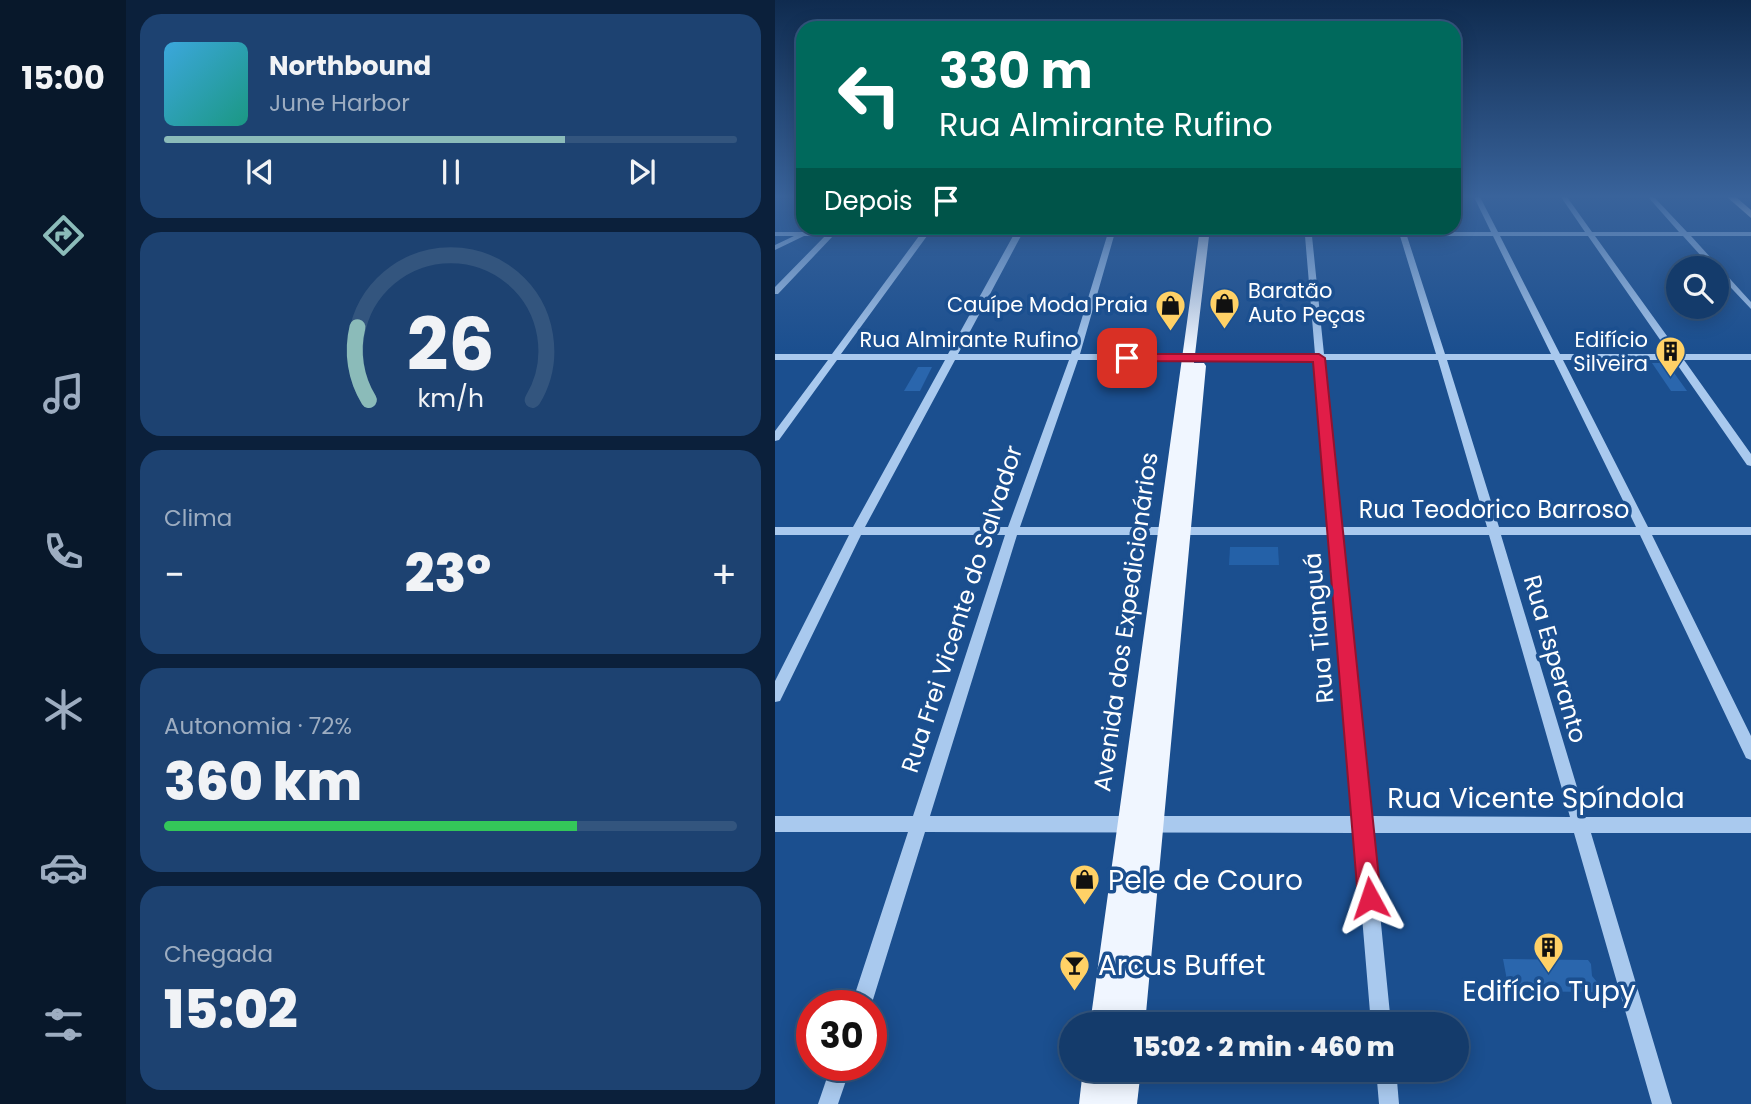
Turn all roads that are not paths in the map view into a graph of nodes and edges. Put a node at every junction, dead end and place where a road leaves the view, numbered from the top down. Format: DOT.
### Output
graph roads {
  1 [pos="816,249"];
  2 [pos="913,249"];
  3 [pos="1010,249"];
  4 [pos="1107,249"];
  5 [pos="1208,249"];
  6 [pos="1310,249"];
  7 [pos="1407,249"];
  8 [pos="1503,249"];
  9 [pos="1600,249"];
  10 [pos="1729,282"];
  11 [pos="775,292"];
  12 [pos="1751,307"];
  13 [pos="775,357"];
  14 [pos="833,357"];
  15 [pos="951,357"];
  16 [pos="1678,357"];
  17 [pos="1074,358"];
  18 [pos="1195,358"];
  19 [pos="1319,358"];
  20 [pos="1440,358"];
  21 [pos="1558,358"];
  22 [pos="1751,358"];
  23 [pos="775,438"];
  24 [pos="1751,462"];
  25 [pos="775,531"];
  26 [pos="857,531"];
  27 [pos="1175,531"];
  28 [pos="1337,531"];
  29 [pos="1494,531"];
  30 [pos="1644,531"];
  31 [pos="1751,531"];
  32 [pos="1012,532"];
  33 [pos="775,696"];
  34 [pos="1751,753"];
  35 [pos="775,824"];
  36 [pos="920,824"];
  37 [pos="1152,824"];
  38 [pos="1363,824"];
  39 [pos="1580,824"];
  40 [pos="1129,825"];
  41 [pos="1751,825"];
  42 [pos="866,990"];
  43 [pos="1106,1012"];
  44 [pos="1132,1012"];
  45 [pos="1380,1012"];
  46 [pos="836,1081"];
  47 [pos="1096,1082"];
  48 [pos="1125,1082"];
  49 [pos="1387,1082"];
  50 [pos="828,1104"];
  51 [pos="1093,1104"];
  52 [pos="1122,1104"];
  53 [pos="1389,1104"];
  54 [pos="1662,1104"];
  1 -- 11 [label="street"];
  2 -- 14 [label="street"];
  3 -- 15 [label="street"];
  4 -- 17 [label="street, Rua Frei Vicente do Salvador"];
  5 -- 18 [label="main road, Avenida dos Expedicionários"];
  6 -- 19 [label="street, Rua Tianguá"];
  7 -- 20 [label="street, Rua Esperanto"];
  8 -- 21 [label="street"];
  9 -- 16 [label="street"];
  10 -- 12 [label="street"];
  13 -- 14 [label="street, Rua Almirante Rufino"];
  14 -- 15 [label="street, Rua Almirante Rufino"];
  14 -- 23 [label="street"];
  15 -- 17 [label="street, Rua Almirante Rufino"];
  15 -- 26 [label="street"];
  16 -- 21 [label="street, Rua Almirante Rufino"];
  16 -- 22 [label="street, Rua Almirante Rufino"];
  16 -- 24 [label="street"];
  17 -- 18 [label="street, Rua Almirante Rufino"];
  17 -- 32 [label="street, Rua Frei Vicente do Salvador"];
  18 -- 19 [label="street, Rua Almirante Rufino"];
  18 -- 27 [label="main road, Avenida dos Expedicionários"];
  19 -- 20 [label="street, Rua Almirante Rufino"];
  19 -- 28 [label="street, Rua Tianguá"];
  20 -- 21 [label="street, Rua Almirante Rufino"];
  20 -- 29 [label="street, Rua Esperanto"];
  21 -- 30 [label="street"];
  25 -- 26 [label="street, Rua Teodorico Barroso"];
  26 -- 32 [label="street, Rua Teodorico Barroso"];
  26 -- 33 [label="street"];
  27 -- 28 [label="street, Rua Teodorico Barroso"];
  27 -- 32 [label="street, Rua Teodorico Barroso"];
  27 -- 37 [label="main road, Avenida dos Expedicionários"];
  27 -- 40 [label="main road, Avenida dos Expedicionários"];
  28 -- 29 [label="street, Rua Teodorico Barroso"];
  28 -- 38 [label="street, Rua Tianguá"];
  29 -- 30 [label="street, Rua Teodorico Barroso"];
  29 -- 39 [label="street, Rua Esperanto"];
  30 -- 31 [label="street, Rua Teodorico Barroso"];
  30 -- 34 [label="street"];
  32 -- 36 [label="street, Rua Frei Vicente do Salvador"];
  35 -- 36 [label="street, Rua Vicente Spíndola"];
  36 -- 40 [label="street, Rua Vicente Spíndola"];
  36 -- 42 [label="street, Rua Frei Vicente do Salvador"];
  37 -- 38 [label="street, Rua Vicente Spíndola"];
  37 -- 40 [label="street, Rua Vicente Spíndola"];
  37 -- 44 [label="main road, Avenida dos Expedicionários"];
  38 -- 39 [label="street, Rua Vicente Spíndola"];
  38 -- 45 [label="street, Rua Tianguá"];
  39 -- 41 [label="street, Rua Vicente Spíndola"];
  39 -- 54 [label="street, Rua Esperanto"];
  40 -- 43 [label="main road, Avenida dos Expedicionários"];
  46 -- 50 [label="street"];
  47 -- 51 [label="main road"];
  48 -- 52 [label="main road"];
  49 -- 53 [label="street"];
}
